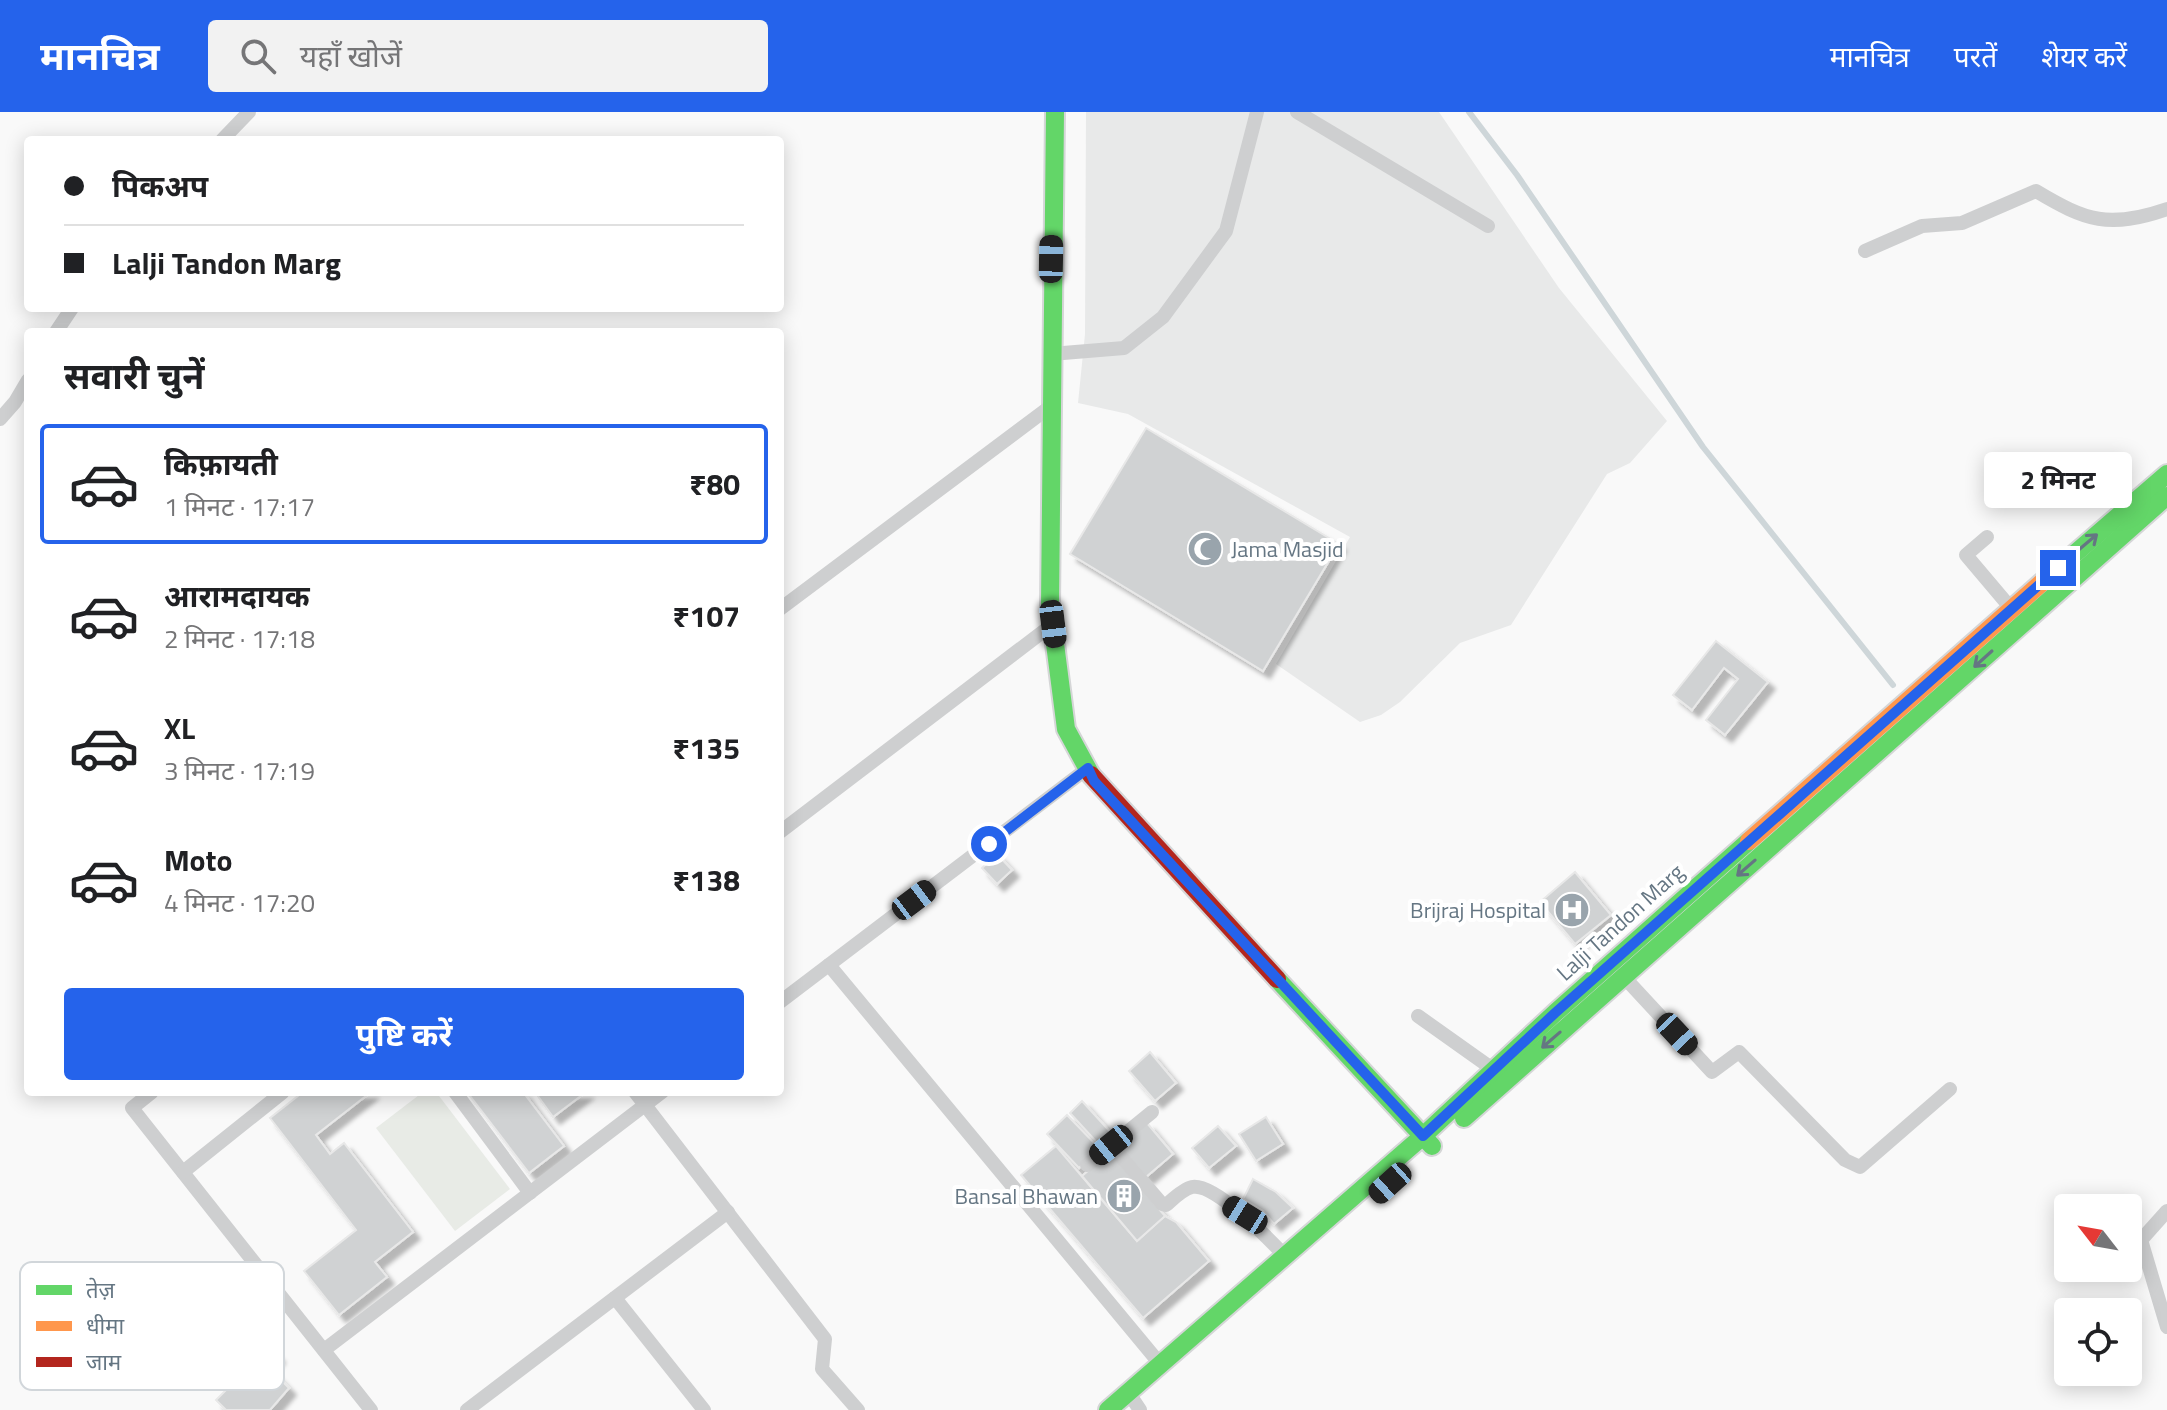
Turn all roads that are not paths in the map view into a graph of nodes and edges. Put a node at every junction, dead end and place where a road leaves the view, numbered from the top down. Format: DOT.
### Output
graph roads {
  1 [pos="249,112"];
  2 [pos="1055,112"];
  3 [pos="1257,112"];
  4 [pos="1297,112"];
  5 [pos="226,136"];
  6 [pos="2167,209"];
  7 [pos="1488,226"];
  8 [pos="1865,251"];
  9 [pos="1051,354"];
  10 [pos="24,387"];
  11 [pos="1051,406"];
  12 [pos="0,419"];
  13 [pos="2167,474"];
  14 [pos="2161,499"];
  15 [pos="1987,537"];
  16 [pos="784,606"];
  17 [pos="2011,608"];
  18 [pos="2022,623"];
  19 [pos="1053,624"];
  20 [pos="1088,768"];
  21 [pos="784,829"];
  22 [pos="1767,837"];
  23 [pos="829,965"];
  24 [pos="1624,977"];
  25 [pos="784,999"];
  26 [pos="1418,1016"];
  27 [pos="1494,1070"];
  28 [pos="1950,1089"];
  29 [pos="147,1096"];
  30 [pos="278,1096"];
  31 [pos="458,1096"];
  32 [pos="638,1096"];
  33 [pos="657,1096"];
  34 [pos="645,1105"];
  35 [pos="1152,1112"];
  36 [pos="1428,1141"];
  37 [pos="1111,1145"];
  38 [pos="1087,1165"];
  39 [pos="183,1172"];
  40 [pos="530,1193"];
  41 [pos="2167,1211"];
  42 [pos="728,1212"];
  43 [pos="1286,1257"];
  44 [pos="254,1262"];
  45 [pos="615,1298"];
  46 [pos="284,1300"];
  47 [pos="2167,1327"];
  48 [pos="324,1350"];
  49 [pos="1161,1365"];
  50 [pos="1132,1404"];
  51 [pos="371,1410"];
  52 [pos="467,1410"];
  53 [pos="704,1410"];
  54 [pos="858,1410"];
  55 [pos="1108,1410"];
  1 -- 5 [label="street"];
  2 -- 9 [label="main road"];
  3 -- 9 [label="street"];
  4 -- 7 [label="street"];
  6 -- 8 [label="street"];
  9 -- 11 [label="main road"];
  10 -- 12 [label="street"];
  11 -- 16 [label="street"];
  11 -- 19 [label="main road"];
  13 -- 14 [label="main road, Lalji Tandon Marg"];
  17 -- 14 [label="main road, Lalji Tandon Marg, one-way"];
  14 -- 18 [label="main road, Lalji Tandon Marg"];
  15 -- 17 [label="street"];
  17 -- 18 [label="street"];
  17 -- 22 [label="main road, Lalji Tandon Marg"];
  18 -- 22 [label="main road, Lalji Tandon Marg, one-way"];
  19 -- 20 [label="main road"];
  19 -- 21 [label="street"];
  20 -- 23 [label="street"];
  20 -- 36 [label="main road"];
  22 -- 24 [label="main road, Lalji Tandon Marg, one-way"];
  22 -- 27 [label="main road, Lalji Tandon Marg"];
  23 -- 25 [label="street"];
  23 -- 49 [label="street"];
  24 -- 28 [label="street"];
  24 -- 36 [label="main road, Lalji Tandon Marg, one-way"];
  26 -- 27 [label="street"];
  27 -- 36 [label="main road, Lalji Tandon Marg"];
  29 -- 39 [label="street"];
  30 -- 39 [label="street"];
  31 -- 40 [label="street"];
  32 -- 34 [label="street"];
  33 -- 34 [label="street"];
  34 -- 40 [label="street"];
  34 -- 42 [label="street"];
  35 -- 37 [label="street"];
  36 -- 43 [label="main road, Lalji Tandon Marg"];
  36 -- 50 [label="main road, Lalji Tandon Marg"];
  37 -- 38 [label="street"];
  37 -- 43 [label="street"];
  39 -- 44 [label="street"];
  40 -- 48 [label="street"];
  41 -- 47 [label="street"];
  42 -- 45 [label="street"];
  42 -- 54 [label="street"];
  43 -- 49 [label="main road, Lalji Tandon Marg"];
  45 -- 52 [label="street"];
  45 -- 53 [label="street"];
  46 -- 48 [label="street"];
  48 -- 51 [label="street"];
  49 -- 50 [label="main road, Lalji Tandon Marg"];
  50 -- 55 [label="main road, Lalji Tandon Marg"];
}
